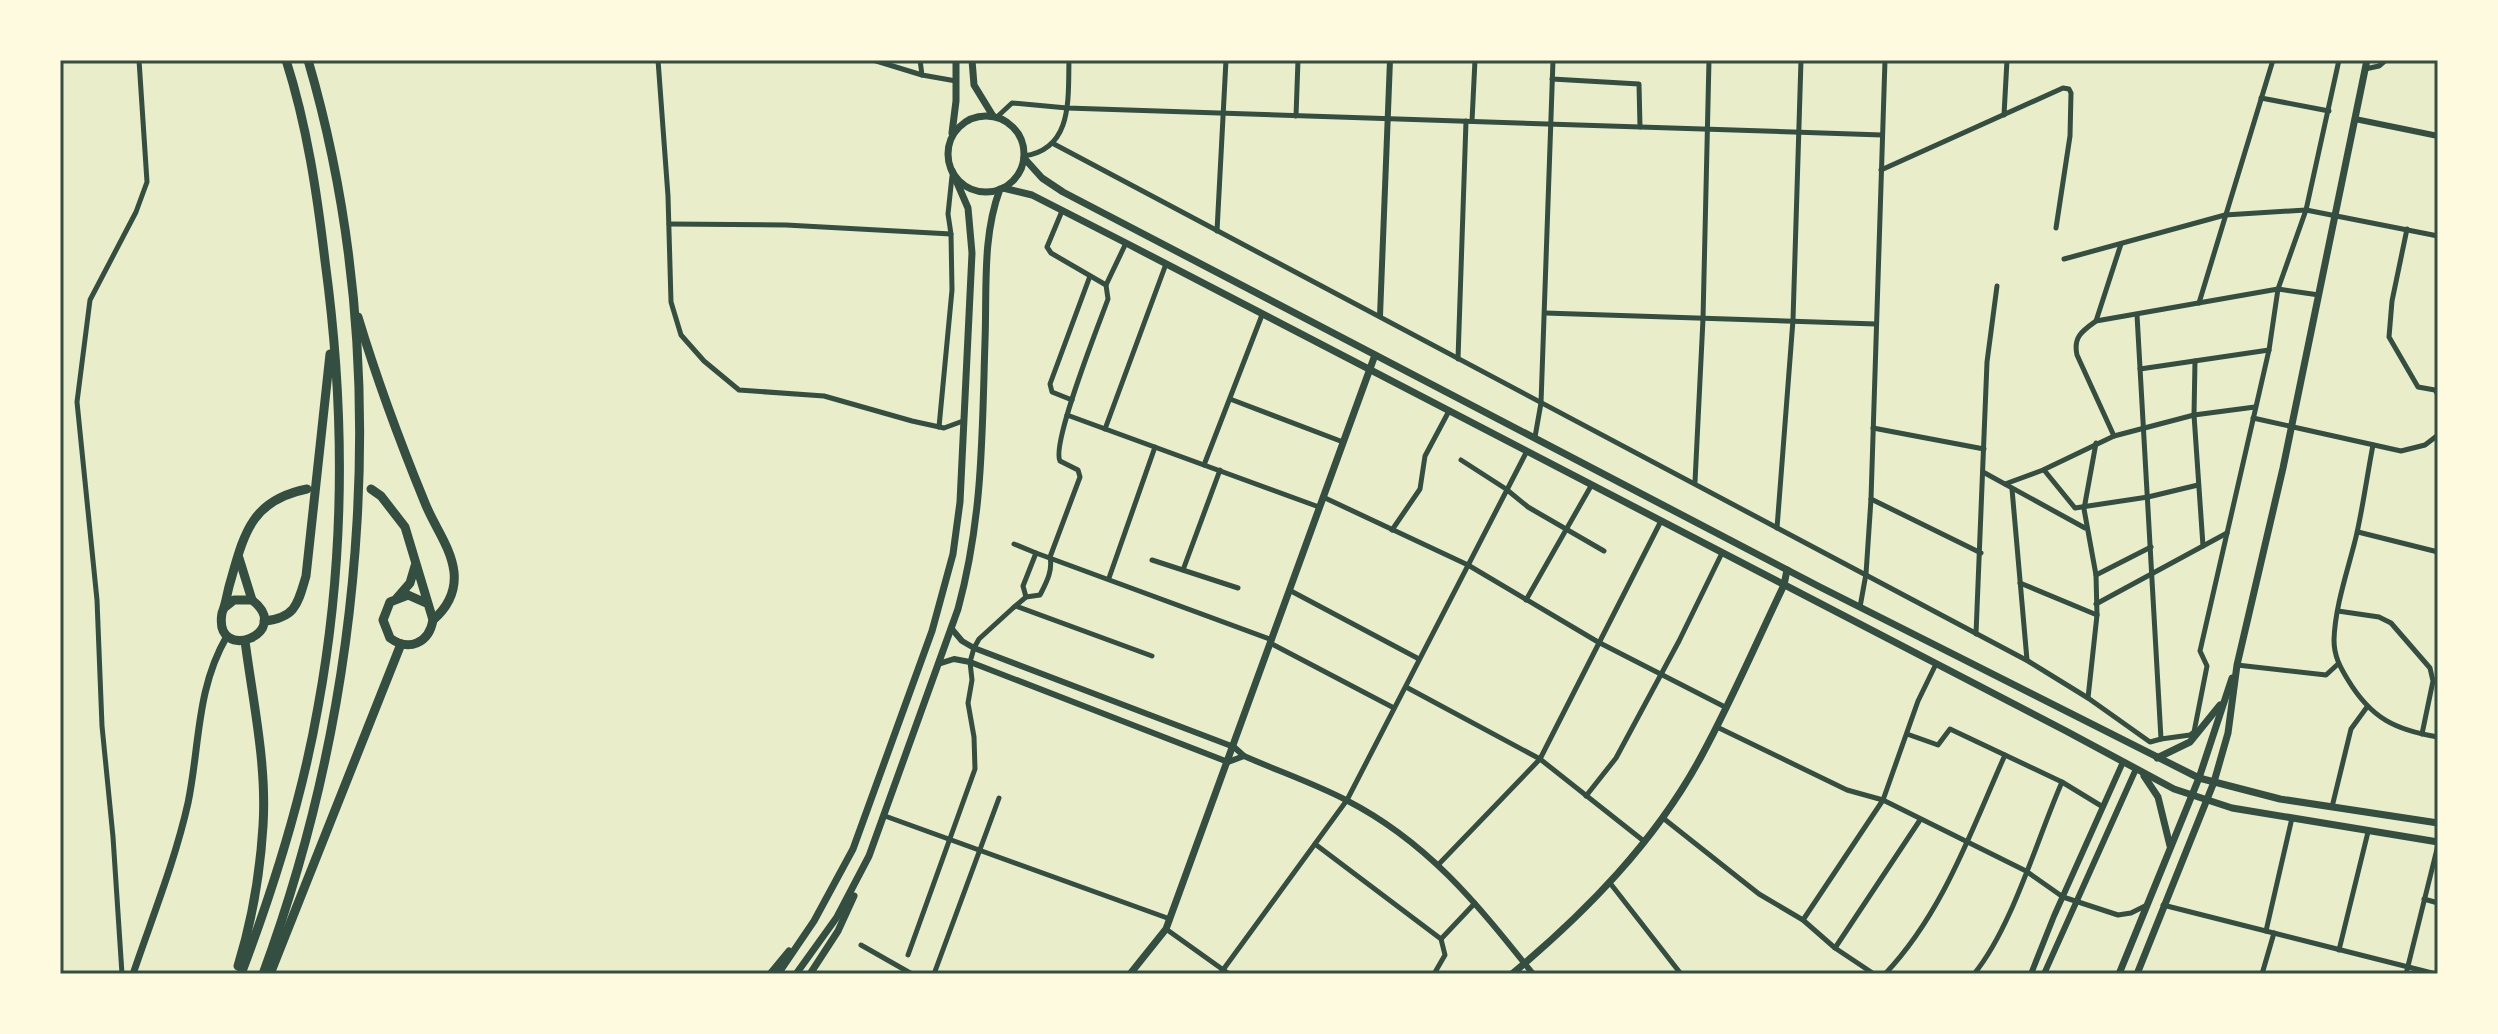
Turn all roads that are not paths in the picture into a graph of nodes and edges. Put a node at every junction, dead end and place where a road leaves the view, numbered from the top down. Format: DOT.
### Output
graph roads {
  1 [pos="139,60"];
  2 [pos="286,60"];
  3 [pos="308,60"];
  4 [pos="658,60"];
  5 [pos="873,60"];
  6 [pos="920,60"];
  7 [pos="956,60"];
  8 [pos="1069,60"];
  9 [pos="1226,60"];
  10 [pos="1298,60"];
  11 [pos="1390,60"];
  12 [pos="1475,60"];
  13 [pos="1553,60"];
  14 [pos="1709,60"];
  15 [pos="1801,60"];
  16 [pos="1885,60"];
  17 [pos="2007,60"];
  18 [pos="2273,60"];
  19 [pos="2339,60"];
  20 [pos="2367,60"];
  21 [pos="2386,60"];
  22 [pos="973,61"];
  23 [pos="2365,69"];
  24 [pos="922,75"];
  25 [pos="1552,79"];
  26 [pos="956,81"];
  27 [pos="2261,98"];
  28 [pos="1067,108"];
  29 [pos="2329,111"];
  30 [pos="1224,113"];
  31 [pos="2004,115"];
  32 [pos="1296,116"];
  33 [pos="995,117"];
  34 [pos="1387,119"];
  35 [pos="2355,119"];
  36 [pos="1469,121"];
  37 [pos="1551,124"];
  38 [pos="1640,127"];
  39 [pos="1707,129"];
  40 [pos="1798,133"];
  41 [pos="1882,135"];
  42 [pos="2438,136"];
  43 [pos="951,141"];
  44 [pos="1054,144"];
  45 [pos="1024,157"];
  46 [pos="1881,170"];
  47 [pos="952,171"];
  48 [pos="1002,188"];
  49 [pos="2306,210"];
  50 [pos="1062,211"];
  51 [pos="2225,215"];
  52 [pos="2335,215"];
  53 [pos="669,224"];
  54 [pos="2056,228"];
  55 [pos="2407,229"];
  56 [pos="1217,231"];
  57 [pos="951,234"];
  58 [pos="2438,236"];
  59 [pos="1126,243"];
  60 [pos="2121,244"];
  61 [pos="2064,259"];
  62 [pos="1166,264"];
  63 [pos="1090,276"];
  64 [pos="1106,285"];
  65 [pos="1997,286"];
  66 [pos="2278,289"];
  67 [pos="2319,295"];
  68 [pos="351,297"];
  69 [pos="2199,303"];
  70 [pos="1545,313"];
  71 [pos="1262,315"];
  72 [pos="2137,315"];
  73 [pos="1380,316"];
  74 [pos="1703,319"];
  75 [pos="1793,320"];
  76 [pos="2096,321"];
  77 [pos="333,323"];
  78 [pos="1876,324"];
  79 [pos="2269,350"];
  80 [pos="1375,355"];
  81 [pos="1458,359"];
  82 [pos="2195,361"];
  83 [pos="2140,369"];
  84 [pos="1370,371"];
  85 [pos="2437,391"];
  86 [pos="1230,399"];
  87 [pos="1072,400"];
  88 [pos="1541,403"];
  89 [pos="2255,407"];
  90 [pos="1449,411"];
  91 [pos="1067,415"];
  92 [pos="2194,415"];
  93 [pos="2253,418"];
  94 [pos="963,421"];
  95 [pos="2291,426"];
  96 [pos="939,427"];
  97 [pos="1873,428"];
  98 [pos="1105,429"];
  99 [pos="2144,429"];
  100 [pos="2438,435"];
  101 [pos="2114,436"];
  102 [pos="1535,437"];
  103 [pos="1343,442"];
  104 [pos="2096,443"];
  105 [pos="2373,445"];
  106 [pos="1155,447"];
  107 [pos="1984,449"];
  108 [pos="1527,451"];
  109 [pos="1461,460"];
  110 [pos="1204,465"];
  111 [pos="1220,470"];
  112 [pos="2043,470"];
  113 [pos="1983,472"];
  114 [pos="1695,482"];
  115 [pos="2005,484"];
  116 [pos="2198,485"];
  117 [pos="1591,486"];
  118 [pos="307,489"];
  119 [pos="371,489"];
  120 [pos="1506,489"];
  121 [pos="2012,489"];
  122 [pos="1323,497"];
  123 [pos="2148,497"];
  124 [pos="1871,499"];
  125 [pos="1319,507"];
  126 [pos="2084,509"];
  127 [pos="1661,521"];
  128 [pos="1777,528"];
  129 [pos="1566,529"];
  130 [pos="2086,529"];
  131 [pos="1392,530"];
  132 [pos="2228,532"];
  133 [pos="2358,532"];
  134 [pos="1014,544"];
  135 [pos="2203,546"];
  136 [pos="2151,547"];
  137 [pos="1604,551"];
  138 [pos="2438,552"];
  139 [pos="1036,553"];
  140 [pos="1722,553"];
  141 [pos="1981,553"];
  142 [pos="239,554"];
  143 [pos="1050,557"];
  144 [pos="1152,560"];
  145 [pos="416,563"];
  146 [pos="1468,565"];
  147 [pos="1183,570"];
  148 [pos="1787,570"];
  149 [pos="1866,574"];
  150 [pos="2152,574"];
  151 [pos="2096,575"];
  152 [pos="1109,579"];
  153 [pos="2020,583"];
  154 [pos="1784,585"];
  155 [pos="1238,588"];
  156 [pos="1291,591"];
  157 [pos="1026,597"];
  158 [pos="396,598"];
  159 [pos="252,600"];
  160 [pos="1526,600"];
  161 [pos="426,603"];
  162 [pos="2096,604"];
  163 [pos="1016,606"];
  164 [pos="1860,607"];
  165 [pos="224,608"];
  166 [pos="2338,611"];
  167 [pos="2097,615"];
  168 [pos="433,620"];
  169 [pos="264,621"];
  170 [pos="951,628"];
  171 [pos="1976,634"];
  172 [pos="227,636"];
  173 [pos="245,641"];
  174 [pos="1272,642"];
  175 [pos="1598,642"];
  176 [pos="401,644"];
  177 [pos="974,648"];
  178 [pos="1152,656"];
  179 [pos="1419,659"];
  180 [pos="2028,661"];
  181 [pos="970,662"];
  182 [pos="938,664"];
  183 [pos="1936,664"];
  184 [pos="2338,664"];
  185 [pos="2237,665"];
  186 [pos="1662,673"];
  187 [pos="1406,687"];
  188 [pos="2088,698"];
  189 [pos="2223,700"];
  190 [pos="1725,707"];
  191 [pos="2367,707"];
  192 [pos="1394,708"];
  193 [pos="1716,727"];
  194 [pos="1907,734"];
  195 [pos="2422,734"];
  196 [pos="2438,737"];
  197 [pos="2161,739"];
  198 [pos="2150,742"];
  199 [pos="1234,747"];
  200 [pos="2147,752"];
  201 [pos="2005,755"];
  202 [pos="1244,756"];
  203 [pos="2157,758"];
  204 [pos="1540,759"];
  205 [pos="1228,762"];
  206 [pos="2123,762"];
  207 [pos="2138,770"];
  208 [pos="2199,778"];
  209 [pos="2062,782"];
  210 [pos="2214,782"];
  211 [pos="2192,795"];
  212 [pos="1586,796"];
  213 [pos="999,798"];
  214 [pos="1347,800"];
  215 [pos="1883,800"];
  216 [pos="2207,800"];
  217 [pos="2103,807"];
  218 [pos="2332,807"];
  219 [pos="885,816"];
  220 [pos="1663,818"];
  221 [pos="2292,818"];
  222 [pos="1920,820"];
  223 [pos="2438,823"];
  224 [pos="2368,832"];
  225 [pos="949,841"];
  226 [pos="1645,842"];
  227 [pos="1968,842"];
  228 [pos="1315,844"];
  229 [pos="2438,844"];
  230 [pos="2170,848"];
  231 [pos="980,851"];
  232 [pos="1438,865"];
  233 [pos="2026,871"];
  234 [pos="861,875"];
  235 [pos="1610,883"];
  236 [pos="2063,897"];
  237 [pos="2424,899"];
  238 [pos="2077,901"];
  239 [pos="1476,902"];
  240 [pos="2438,903"];
  241 [pos="2147,905"];
  242 [pos="2163,905"];
  243 [pos="1170,919"];
  244 [pos="1803,920"];
  245 [pos="814,921"];
  246 [pos="1166,929"];
  247 [pos="2266,931"];
  248 [pos="2274,933"];
  249 [pos="1441,939"];
  250 [pos="861,945"];
  251 [pos="1835,948"];
  252 [pos="2339,950"];
  253 [pos="908,955"];
  254 [pos="1524,964"];
  255 [pos="2407,970"];
  256 [pos="1221,972"];
  257 [pos="122,974"];
  258 [pos="133,974"];
  259 [pos="239,974"];
  260 [pos="263,974"];
  261 [pos="270,974"];
  262 [pos="770,974"];
  263 [pos="778,974"];
  264 [pos="796,974"];
  265 [pos="810,974"];
  266 [pos="912,974"];
  267 [pos="934,974"];
  268 [pos="1130,974"];
  269 [pos="1229,974"];
  270 [pos="1434,974"];
  271 [pos="1512,974"];
  272 [pos="1533,974"];
  273 [pos="1681,974"];
  274 [pos="1874,974"];
  275 [pos="1885,974"];
  276 [pos="1974,974"];
  277 [pos="2031,974"];
  278 [pos="2044,974"];
  279 [pos="2119,974"];
  280 [pos="2137,974"];
  281 [pos="2262,974"];
  282 [pos="2436,974"];
  1 -- 257 [label="street"];
  2 -- 77 [label="highway"];
  3 -- 68 [label="highway"];
  4 -- 53 [label="street"];
  5 -- 24 [label="street"];
  6 -- 24 [label="street"];
  7 -- 26 [label="main road"];
  8 -- 28 [label="street"];
  9 -- 30 [label="street"];
  10 -- 32 [label="street"];
  11 -- 34 [label="street"];
  12 -- 36 [label="street"];
  13 -- 25 [label="street"];
  14 -- 39 [label="street"];
  15 -- 40 [label="street"];
  16 -- 41 [label="street"];
  17 -- 31 [label="street"];
  18 -- 27 [label="street"];
  19 -- 29 [label="street"];
  20 -- 23 [label="main road"];
  21 -- 23 [label="street"];
  22 -- 33 [label="main road"];
  23 -- 35 [label="main road"];
  24 -- 26 [label="street"];
  25 -- 37 [label="street"];
  25 -- 38 [label="street"];
  26 -- 43 [label="main road"];
  27 -- 29 [label="street"];
  27 -- 51 [label="street"];
  28 -- 30 [label="street"];
  28 -- 33 [label="street"];
  28 -- 44 [label="street"];
  29 -- 49 [label="street"];
  30 -- 32 [label="street"];
  30 -- 56 [label="street"];
  31 -- 46 [label="street"];
  31 -- 54 [label="street"];
  32 -- 34 [label="street"];
  33 -- 43 [label="main road"];
  33 -- 45 [label="main road"];
  34 -- 36 [label="street"];
  34 -- 73 [label="street"];
  35 -- 42 [label="street"];
  35 -- 52 [label="main road"];
  36 -- 37 [label="street"];
  36 -- 81 [label="street"];
  37 -- 38 [label="street"];
  37 -- 70 [label="street"];
  38 -- 39 [label="street"];
  39 -- 40 [label="street"];
  39 -- 74 [label="street"];
  40 -- 41 [label="street"];
  40 -- 75 [label="street"];
  41 -- 46 [label="street"];
  43 -- 47 [label="main road"];
  44 -- 45 [label="street"];
  44 -- 56 [label="street"];
  45 -- 48 [label="main road"];
  45 -- 80 [label="main road"];
  46 -- 78 [label="street"];
  47 -- 48 [label="main road"];
  47 -- 57 [label="street"];
  47 -- 94 [label="main road"];
  48 -- 50 [label="main road"];
  48 -- 170 [label="main road"];
  49 -- 51 [label="street"];
  49 -- 52 [label="street"];
  49 -- 66 [label="street"];
  50 -- 59 [label="main road"];
  50 -- 63 [label="street"];
  51 -- 60 [label="street"];
  51 -- 69 [label="street"];
  52 -- 55 [label="street"];
  52 -- 67 [label="main road"];
  53 -- 57 [label="street"];
  53 -- 96 [label="street"];
  55 -- 58 [label="street"];
  55 -- 85 [label="street"];
  56 -- 73 [label="street"];
  57 -- 96 [label="street"];
  59 -- 62 [label="main road"];
  59 -- 64 [label="street"];
  60 -- 61 [label="street"];
  60 -- 76 [label="street"];
  62 -- 71 [label="main road"];
  62 -- 98 [label="street"];
  63 -- 64 [label="street"];
  63 -- 87 [label="street"];
  64 -- 87 [label="street"];
  65 -- 107 [label="street"];
  66 -- 67 [label="street"];
  66 -- 69 [label="street"];
  66 -- 79 [label="street"];
  67 -- 95 [label="main road"];
  68 -- 168 [label="highway"];
  68 -- 260 [label="highway"];
  69 -- 72 [label="street"];
  70 -- 74 [label="street"];
  70 -- 88 [label="street"];
  71 -- 84 [label="main road"];
  71 -- 86 [label="street"];
  72 -- 76 [label="street"];
  72 -- 83 [label="street"];
  73 -- 81 [label="street"];
  74 -- 75 [label="street"];
  74 -- 114 [label="street"];
  75 -- 78 [label="street"];
  75 -- 128 [label="street"];
  76 -- 101 [label="street"];
  77 -- 169 [label="highway"];
  77 -- 259 [label="highway"];
  78 -- 97 [label="street"];
  79 -- 82 [label="street"];
  79 -- 89 [label="street"];
  80 -- 84 [label="main road"];
  80 -- 102 [label="main road"];
  81 -- 88 [label="street"];
  82 -- 83 [label="street"];
  82 -- 92 [label="street"];
  83 -- 99 [label="street"];
  84 -- 90 [label="main road"];
  84 -- 103 [label="main road"];
  86 -- 103 [label="street"];
  86 -- 110 [label="street"];
  87 -- 91 [label="street"];
  88 -- 102 [label="street"];
  88 -- 114 [label="street"];
  89 -- 92 [label="street"];
  89 -- 93 [label="street"];
  90 -- 108 [label="main road"];
  90 -- 131 [label="street"];
  91 -- 98 [label="street"];
  91 -- 143 [label="street"];
  92 -- 99 [label="street"];
  92 -- 116 [label="street"];
  93 -- 95 [label="street"];
  93 -- 132 [label="street"];
  94 -- 96 [label="street"];
  94 -- 245 [label="main road"];
  95 -- 105 [label="street"];
  95 -- 185 [label="main road"];
  97 -- 107 [label="street"];
  97 -- 124 [label="street"];
  98 -- 106 [label="street"];
  99 -- 101 [label="street"];
  99 -- 123 [label="street"];
  100 -- 105 [label="street"];
  101 -- 104 [label="street"];
  102 -- 148 [label="main road"];
  103 -- 122 [label="main road"];
  104 -- 112 [label="street"];
  104 -- 126 [label="street"];
  105 -- 133 [label="street"];
  106 -- 110 [label="street"];
  106 -- 152 [label="street"];
  107 -- 113 [label="street"];
  108 -- 117 [label="main road"];
  108 -- 120 [label="street"];
  109 -- 120 [label="street"];
  110 -- 111 [label="street"];
  111 -- 125 [label="street"];
  111 -- 147 [label="street"];
  112 -- 115 [label="street"];
  112 -- 126 [label="street"];
  113 -- 115 [label="street"];
  113 -- 141 [label="street"];
  114 -- 128 [label="street"];
  115 -- 121 [label="street"];
  116 -- 123 [label="street"];
  116 -- 135 [label="street"];
  117 -- 127 [label="main road"];
  117 -- 129 [label="street"];
  118 -- 142 [label="highway"];
  119 -- 145 [label="highway"];
  120 -- 129 [label="street"];
  120 -- 146 [label="street"];
  121 -- 130 [label="street"];
  121 -- 153 [label="street"];
  122 -- 125 [label="main road"];
  122 -- 131 [label="street"];
  123 -- 126 [label="street"];
  123 -- 136 [label="street"];
  124 -- 141 [label="street"];
  124 -- 149 [label="street"];
  125 -- 156 [label="main road"];
  126 -- 130 [label="street"];
  127 -- 140 [label="main road"];
  127 -- 175 [label="street"];
  128 -- 149 [label="street"];
  129 -- 137 [label="street"];
  129 -- 160 [label="street"];
  130 -- 151 [label="street"];
  131 -- 146 [label="street"];
  132 -- 135 [label="street"];
  132 -- 197 [label="street"];
  133 -- 138 [label="street"];
  133 -- 166 [label="street"];
  134 -- 139 [label="street"];
  135 -- 150 [label="street"];
  136 -- 150 [label="street"];
  136 -- 151 [label="street"];
  139 -- 143 [label="street"];
  139 -- 157 [label="street"];
  140 -- 154 [label="main road"];
  140 -- 186 [label="street"];
  141 -- 171 [label="street"];
  142 -- 159 [label="highway"];
  142 -- 165 [label="highway"];
  143 -- 152 [label="street"];
  143 -- 157 [label="street"];
  144 -- 147 [label="street"];
  145 -- 158 [label="highway"];
  145 -- 161 [label="highway"];
  146 -- 160 [label="street"];
  146 -- 179 [label="street"];
  147 -- 155 [label="street"];
  148 -- 154 [label="main road"];
  148 -- 164 [label="main road"];
  149 -- 164 [label="street"];
  149 -- 171 [label="street"];
  150 -- 162 [label="street"];
  150 -- 197 [label="street"];
  151 -- 162 [label="street"];
  152 -- 174 [label="street"];
  153 -- 167 [label="street"];
  153 -- 180 [label="street"];
  154 -- 183 [label="main road"];
  154 -- 190 [label="main road"];
  156 -- 174 [label="main road"];
  156 -- 179 [label="street"];
  157 -- 163 [label="street"];
  158 -- 161 [label="highway"];
  158 -- 176 [label="highway"];
  159 -- 165 [label="highway"];
  159 -- 169 [label="highway"];
  160 -- 175 [label="street"];
  161 -- 168 [label="highway"];
  162 -- 167 [label="street"];
  163 -- 177 [label="street"];
  163 -- 178 [label="street"];
  164 -- 200 [label="main road"];
  165 -- 172 [label="highway"];
  166 -- 184 [label="street"];
  166 -- 195 [label="street"];
  167 -- 188 [label="street"];
  168 -- 176 [label="highway"];
  169 -- 173 [label="highway"];
  170 -- 177 [label="street"];
  170 -- 182 [label="main road"];
  171 -- 180 [label="street"];
  172 -- 173 [label="highway"];
  172 -- 258 [label="main road"];
  173 -- 259 [label="highway"];
  174 -- 192 [label="street"];
  174 -- 199 [label="main road"];
  175 -- 186 [label="street"];
  175 -- 204 [label="street"];
  176 -- 261 [label="highway"];
  177 -- 181 [label="street"];
  177 -- 199 [label="street"];
  179 -- 187 [label="street"];
  180 -- 188 [label="street"];
  181 -- 182 [label="street"];
  181 -- 205 [label="street"];
  181 -- 225 [label="street"];
  182 -- 219 [label="main road"];
  183 -- 194 [label="street"];
  183 -- 206 [label="main road"];
  184 -- 185 [label="street"];
  184 -- 191 [label="street"];
  185 -- 189 [label="main road"];
  185 -- 210 [label="main road"];
  186 -- 190 [label="street"];
  186 -- 212 [label="street"];
  187 -- 192 [label="street"];
  187 -- 204 [label="street"];
  188 -- 198 [label="street"];
  189 -- 203 [label="main road"];
  189 -- 208 [label="main road"];
  190 -- 193 [label="main road"];
  191 -- 195 [label="street"];
  191 -- 218 [label="street"];
  192 -- 214 [label="street"];
  193 -- 215 [label="street"];
  193 -- 220 [label="main road"];
  194 -- 201 [label="street"];
  194 -- 215 [label="street"];
  195 -- 196 [label="street"];
  197 -- 198 [label="street"];
  198 -- 200 [label="street"];
  199 -- 202 [label="street"];
  199 -- 205 [label="main road"];
  200 -- 203 [label="main road"];
  201 -- 209 [label="street"];
  201 -- 227 [label="street"];
  202 -- 205 [label="street"];
  202 -- 214 [label="street"];
  203 -- 208 [label="main road"];
  204 -- 212 [label="street"];
  204 -- 232 [label="street"];
  205 -- 243 [label="main road"];
  206 -- 207 [label="main road"];
  206 -- 217 [label="street"];
  207 -- 211 [label="main road"];
  207 -- 230 [label="main road"];
  207 -- 238 [label="street"];
  208 -- 210 [label="main road"];
  208 -- 211 [label="main road"];
  209 -- 217 [label="street"];
  209 -- 233 [label="street"];
  210 -- 216 [label="main road"];
  210 -- 218 [label="main road"];
  211 -- 216 [label="main road"];
  211 -- 230 [label="main road"];
  212 -- 226 [label="street"];
  213 -- 231 [label="street"];
  214 -- 228 [label="street"];
  214 -- 232 [label="street"];
  215 -- 222 [label="street"];
  215 -- 244 [label="street"];
  216 -- 221 [label="main road"];
  216 -- 242 [label="main road"];
  217 -- 236 [label="street"];
  218 -- 223 [label="main road"];
  219 -- 225 [label="street"];
  219 -- 234 [label="main road"];
  220 -- 226 [label="main road"];
  220 -- 244 [label="street"];
  221 -- 224 [label="main road"];
  221 -- 247 [label="street"];
  222 -- 227 [label="street"];
  222 -- 251 [label="street"];
  224 -- 229 [label="main road"];
  224 -- 252 [label="street"];
  225 -- 231 [label="street"];
  225 -- 253 [label="street"];
  226 -- 235 [label="main road"];
  227 -- 233 [label="street"];
  227 -- 275 [label="street"];
  228 -- 249 [label="street"];
  228 -- 256 [label="street"];
  229 -- 237 [label="street"];
  230 -- 241 [label="main road"];
  231 -- 243 [label="street"];
  231 -- 267 [label="street"];
  232 -- 239 [label="street"];
  233 -- 236 [label="street"];
  233 -- 276 [label="street"];
  234 -- 264 [label="main road"];
  234 -- 265 [label="main road"];
  235 -- 254 [label="main road"];
  235 -- 273 [label="street"];
  236 -- 238 [label="street"];
  236 -- 277 [label="street"];
  237 -- 240 [label="street"];
  237 -- 255 [label="street"];
  238 -- 241 [label="street"];
  238 -- 278 [label="street"];
  239 -- 249 [label="street"];
  239 -- 254 [label="street"];
  241 -- 279 [label="main road"];
  242 -- 247 [label="street"];
  242 -- 280 [label="main road"];
  243 -- 246 [label="main road"];
  244 -- 251 [label="street"];
  245 -- 262 [label="main road"];
  245 -- 263 [label="main road"];
  246 -- 256 [label="street"];
  246 -- 268 [label="main road"];
  247 -- 248 [label="street"];
  248 -- 252 [label="street"];
  248 -- 281 [label="street"];
  249 -- 270 [label="street"];
  250 -- 266 [label="street"];
  251 -- 274 [label="street"];
  252 -- 255 [label="street"];
  254 -- 271 [label="main road"];
  254 -- 272 [label="street"];
  255 -- 282 [label="street"];
  256 -- 269 [label="street"];
}
